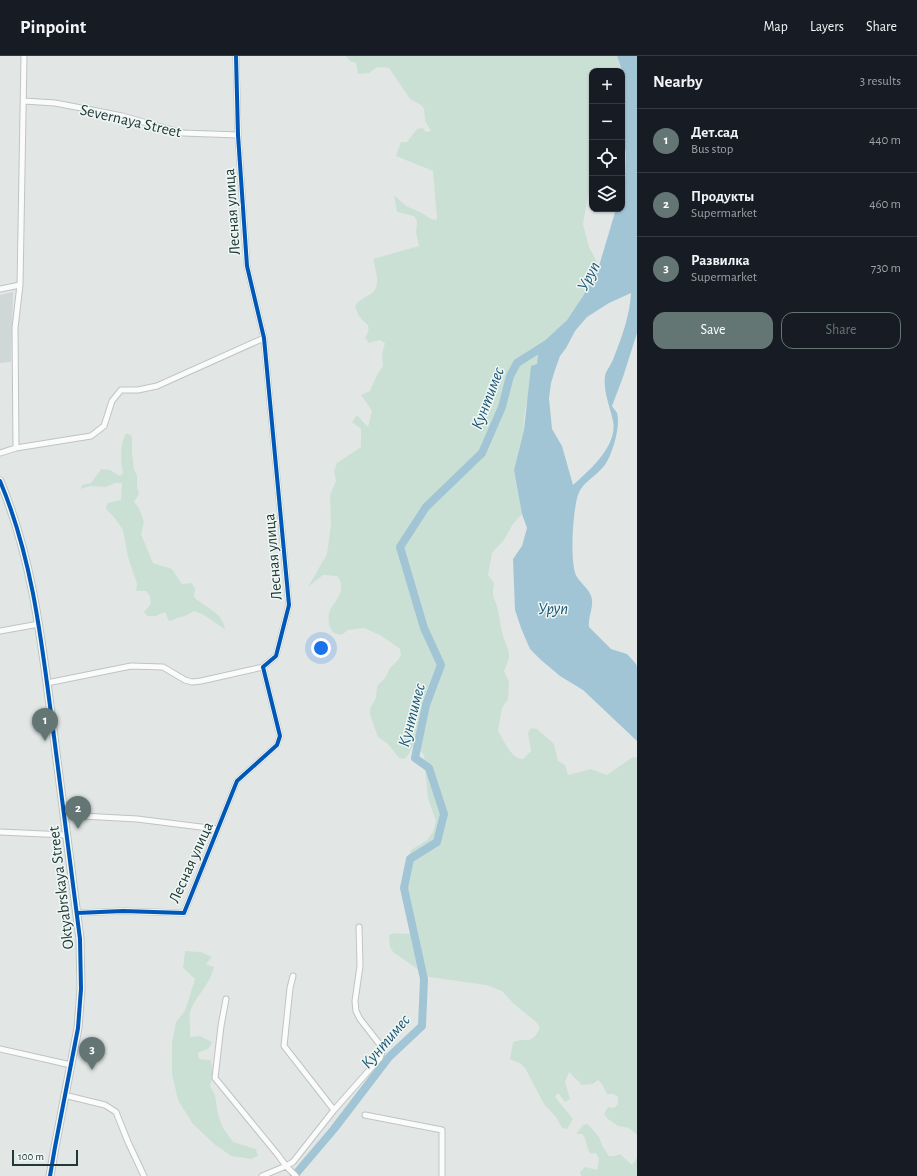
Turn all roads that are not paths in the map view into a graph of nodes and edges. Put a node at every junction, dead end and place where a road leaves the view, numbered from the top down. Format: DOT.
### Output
graph roads {
  1 [pos="24,56"];
  2 [pos="236,56"];
  3 [pos="24,101"];
  4 [pos="238,135"];
  5 [pos="20,286"];
  6 [pos="0,289"];
  7 [pos="264,338"];
  8 [pos="16,448"];
  9 [pos="0,453"];
  10 [pos="0,481"];
  11 [pos="39,624"];
  12 [pos="0,631"];
  13 [pos="263,667"];
  14 [pos="47,683"];
  15 [pos="64,815"];
  16 [pos="217,829"];
  17 [pos="0,832"];
  18 [pos="66,835"];
  19 [pos="77,913"];
  20 [pos="359,927"];
  21 [pos="293,976"];
  22 [pos="226,999"];
  23 [pos="0,1049"];
  24 [pos="71,1065"];
  25 [pos="64,1095"];
  26 [pos="334,1110"];
  27 [pos="365,1115"];
  28 [pos="286,1166"];
  29 [pos="50,1176"];
  30 [pos="144,1176"];
  31 [pos="262,1176"];
  32 [pos="296,1176"];
  33 [pos="442,1176"];
  1 -- 3 [label="street"];
  2 -- 4 [label="street, Лесная улица"];
  3 -- 4 [label="street, Severnaya Street"];
  3 -- 5 [label="street"];
  4 -- 7 [label="street, Лесная улица"];
  5 -- 6 [label="street"];
  5 -- 8 [label="street"];
  7 -- 8 [label="street"];
  7 -- 13 [label="street, Лесная улица"];
  8 -- 9 [label="street"];
  10 -- 11 [label="street, Oktyabrskaya Street"];
  11 -- 12 [label="street"];
  11 -- 14 [label="street, Oktyabrskaya Street"];
  13 -- 14 [label="street"];
  13 -- 16 [label="street, Лесная улица"];
  14 -- 15 [label="street, Oktyabrskaya Street"];
  15 -- 16 [label="street"];
  15 -- 18 [label="street, Oktyabrskaya Street"];
  16 -- 19 [label="street, Лесная улица"];
  17 -- 18 [label="street"];
  18 -- 19 [label="street, Oktyabrskaya Street"];
  19 -- 24 [label="street, Oktyabrskaya Street"];
  20 -- 26 [label="street"];
  21 -- 26 [label="street"];
  22 -- 28 [label="street"];
  23 -- 24 [label="street"];
  24 -- 25 [label="street, Oktyabrskaya Street"];
  25 -- 29 [label="street, Oktyabrskaya Street"];
  25 -- 30 [label="street"];
  26 -- 28 [label="street"];
  27 -- 33 [label="street"];
  28 -- 31 [label="street"];
  28 -- 32 [label="street"];
}
